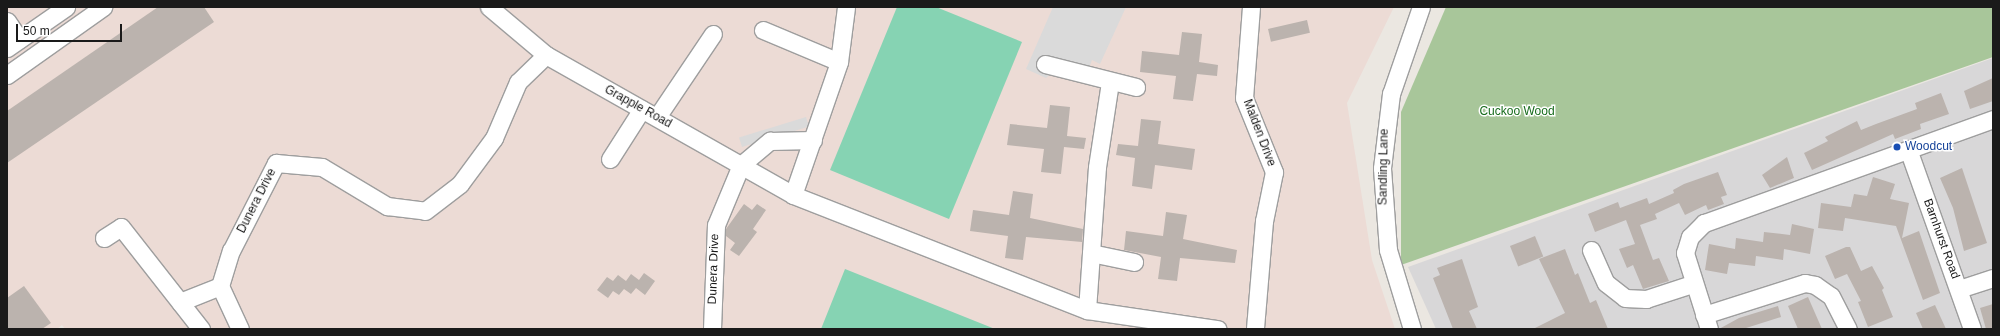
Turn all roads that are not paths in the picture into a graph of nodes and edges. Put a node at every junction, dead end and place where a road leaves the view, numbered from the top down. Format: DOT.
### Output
graph roads {
  1 [pos="66,7"];
  2 [pos="104,7"];
  3 [pos="846,7"];
  4 [pos="1251,7"];
  5 [pos="1421,7"];
  6 [pos="496,9"];
  7 [pos="7,21"];
  8 [pos="763,30"];
  9 [pos="713,34"];
  10 [pos="13,44"];
  11 [pos="546,55"];
  12 [pos="839,62"];
  13 [pos="1046,64"];
  14 [pos="7,75"];
  15 [pos="1110,82"];
  16 [pos="1136,87"];
  17 [pos="642,109"];
  18 [pos="657,117"];
  19 [pos="1993,119"];
  20 [pos="813,140"];
  21 [pos="1908,149"];
  22 [pos="610,159"];
  23 [pos="741,165"];
  24 [pos="793,195"];
  25 [pos="104,238"];
  26 [pos="1591,250"];
  27 [pos="1091,253"];
  28 [pos="1134,262"];
  29 [pos="1993,278"];
  30 [pos="1692,284"];
  31 [pos="220,286"];
  32 [pos="1959,289"];
  33 [pos="180,302"];
  34 [pos="1087,310"];
  35 [pos="1707,322"];
  36 [pos="201,329"];
  37 [pos="240,329"];
  38 [pos="712,329"];
  39 [pos="1218,329"];
  40 [pos="1255,329"];
  41 [pos="1412,329"];
  42 [pos="1848,329"];
  43 [pos="1972,329"];
  1 -- 10 [label="street"];
  2 -- 14 [label="street"];
  3 -- 12 [label="street"];
  4 -- 40 [label="street, Malden Drive"];
  5 -- 41 [label="street, Sandling Lane"];
  6 -- 11 [label="street, Grapple Road"];
  7 -- 10 [label="street"];
  8 -- 12 [label="street"];
  9 -- 18 [label="street"];
  11 -- 17 [label="street, Grapple Road"];
  11 -- 31 [label="street, Dunera Drive"];
  12 -- 20 [label="street"];
  13 -- 15 [label="street"];
  15 -- 16 [label="street"];
  15 -- 27 [label="street"];
  17 -- 18 [label="street, Grapple Road"];
  17 -- 22 [label="street"];
  18 -- 23 [label="street, Grapple Road"];
  19 -- 21 [label="street"];
  20 -- 23 [label="street"];
  20 -- 24 [label="street"];
  21 -- 30 [label="street"];
  21 -- 32 [label="street, Barnhurst Road"];
  23 -- 24 [label="street, Grapple Road"];
  23 -- 38 [label="street, Dunera Drive"];
  24 -- 34 [label="street, Grapple Road"];
  25 -- 33 [label="street"];
  26 -- 30 [label="street"];
  27 -- 28 [label="street"];
  27 -- 34 [label="street"];
  29 -- 32 [label="street"];
  30 -- 35 [label="street"];
  31 -- 33 [label="street"];
  31 -- 37 [label="street"];
  32 -- 43 [label="street, Barnhurst Road"];
  33 -- 36 [label="street"];
  34 -- 39 [label="street, Grapple Road"];
  35 -- 42 [label="street"];
}
